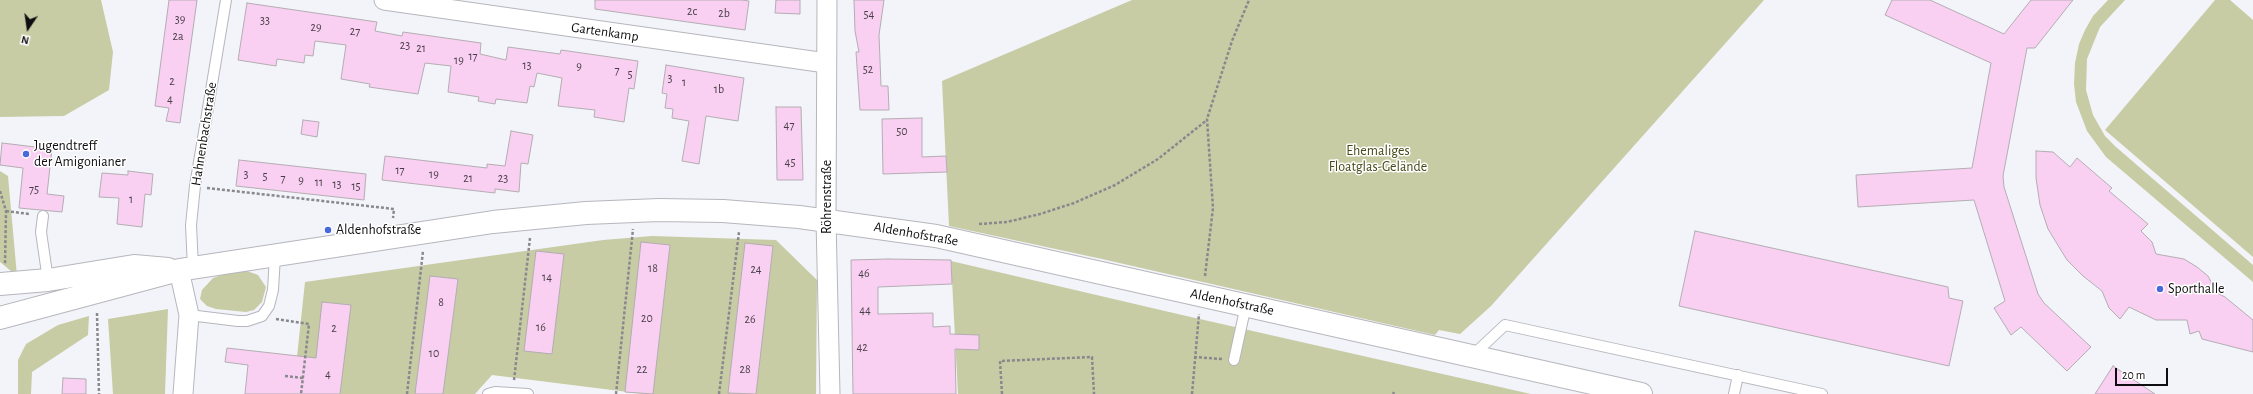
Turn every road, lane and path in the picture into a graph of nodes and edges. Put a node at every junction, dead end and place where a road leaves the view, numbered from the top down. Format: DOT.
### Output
graph roads {
  1 [pos="226,0"];
  2 [pos="384,0"];
  3 [pos="828,0"];
  4 [pos="1249,0"];
  5 [pos="826,63"];
  6 [pos="1207,120"];
  7 [pos="195,186"];
  8 [pos="0,191"];
  9 [pos="6,211"];
  10 [pos="635,211"];
  11 [pos="742,213"];
  12 [pos="43,216"];
  13 [pos="532,219"];
  14 [pos="826,220"];
  15 [pos="976,224"];
  16 [pos="425,233"];
  17 [pos="390,238"];
  18 [pos="275,256"];
  19 [pos="186,269"];
  20 [pos="48,280"];
  21 [pos="3,284"];
  22 [pos="97,293"];
  23 [pos="1202,296"];
  24 [pos="1246,305"];
  25 [pos="189,315"];
  26 [pos="262,316"];
  27 [pos="0,318"];
  28 [pos="1472,356"];
  29 [pos="1194,357"];
  30 [pos="1234,360"];
  31 [pos="1738,375"];
  32 [pos="285,376"];
  33 [pos="303,378"];
  34 [pos="513,392"];
  35 [pos="99,394"];
  36 [pos="183,394"];
  37 [pos="301,394"];
  38 [pos="407,394"];
  39 [pos="488,394"];
  40 [pos="528,394"];
  41 [pos="616,394"];
  42 [pos="719,394"];
  43 [pos="830,394"];
  44 [pos="1002,394"];
  45 [pos="1094,394"];
  46 [pos="1192,394"];
  47 [pos="1640,394"];
  48 [pos="1734,394"];
  49 [pos="1822,394"];
  1 -- 7 [label="lane, Hahnenbachstraße"];
  2 -- 5 [label="street, Gartenkamp"];
  3 -- 5 [label="street, Röhrenstraße"];
  4 -- 6 [label="path"];
  5 -- 14 [label="street, Röhrenstraße"];
  6 -- 15 [label="path"];
  6 -- 23 [label="path"];
  7 -- 17 [label="path"];
  7 -- 19 [label="lane, Hahnenbachstraße"];
  8 -- 9 [label="path"];
  9 -- 12 [label="path"];
  9 -- 21 [label="path"];
  10 -- 11 [label="street, Aldenhofstraße"];
  10 -- 13 [label="street, Aldenhofstraße"];
  10 -- 41 [label="path"];
  11 -- 14 [label="street, Aldenhofstraße"];
  11 -- 42 [label="path"];
  12 -- 20 [label="lane"];
  13 -- 16 [label="street, Aldenhofstraße"];
  13 -- 34 [label="path"];
  14 -- 23 [label="street, Aldenhofstraße"];
  14 -- 43 [label="street, Röhrenstraße"];
  16 -- 17 [label="street, Aldenhofstraße"];
  16 -- 38 [label="path"];
  17 -- 18 [label="street, Aldenhofstraße"];
  18 -- 19 [label="street, Aldenhofstraße"];
  18 -- 26 [label="lane"];
  19 -- 20 [label="street, Aldenhofstraße"];
  19 -- 22 [label="street, Aldenhofstraße"];
  19 -- 25 [label="street"];
  20 -- 21 [label="street, Aldenhofstraße"];
  22 -- 27 [label="street, Aldenhofstraße"];
  22 -- 35 [label="path"];
  23 -- 24 [label="street, Aldenhofstraße"];
  23 -- 29 [label="path"];
  24 -- 28 [label="street, Aldenhofstraße"];
  24 -- 30 [label="lane"];
  25 -- 26 [label="lane"];
  25 -- 36 [label="street"];
  26 -- 33 [label="path"];
  28 -- 31 [label="lane"];
  28 -- 47 [label="street, Aldenhofstraße"];
  29 -- 30 [label="path"];
  29 -- 46 [label="path"];
  31 -- 48 [label="lane"];
  31 -- 49 [label="lane"];
  32 -- 33 [label="path"];
  33 -- 37 [label="path"];
  34 -- 39 [label="lane"];
  34 -- 40 [label="lane"];
  44 -- 45 [label="path"];
}
